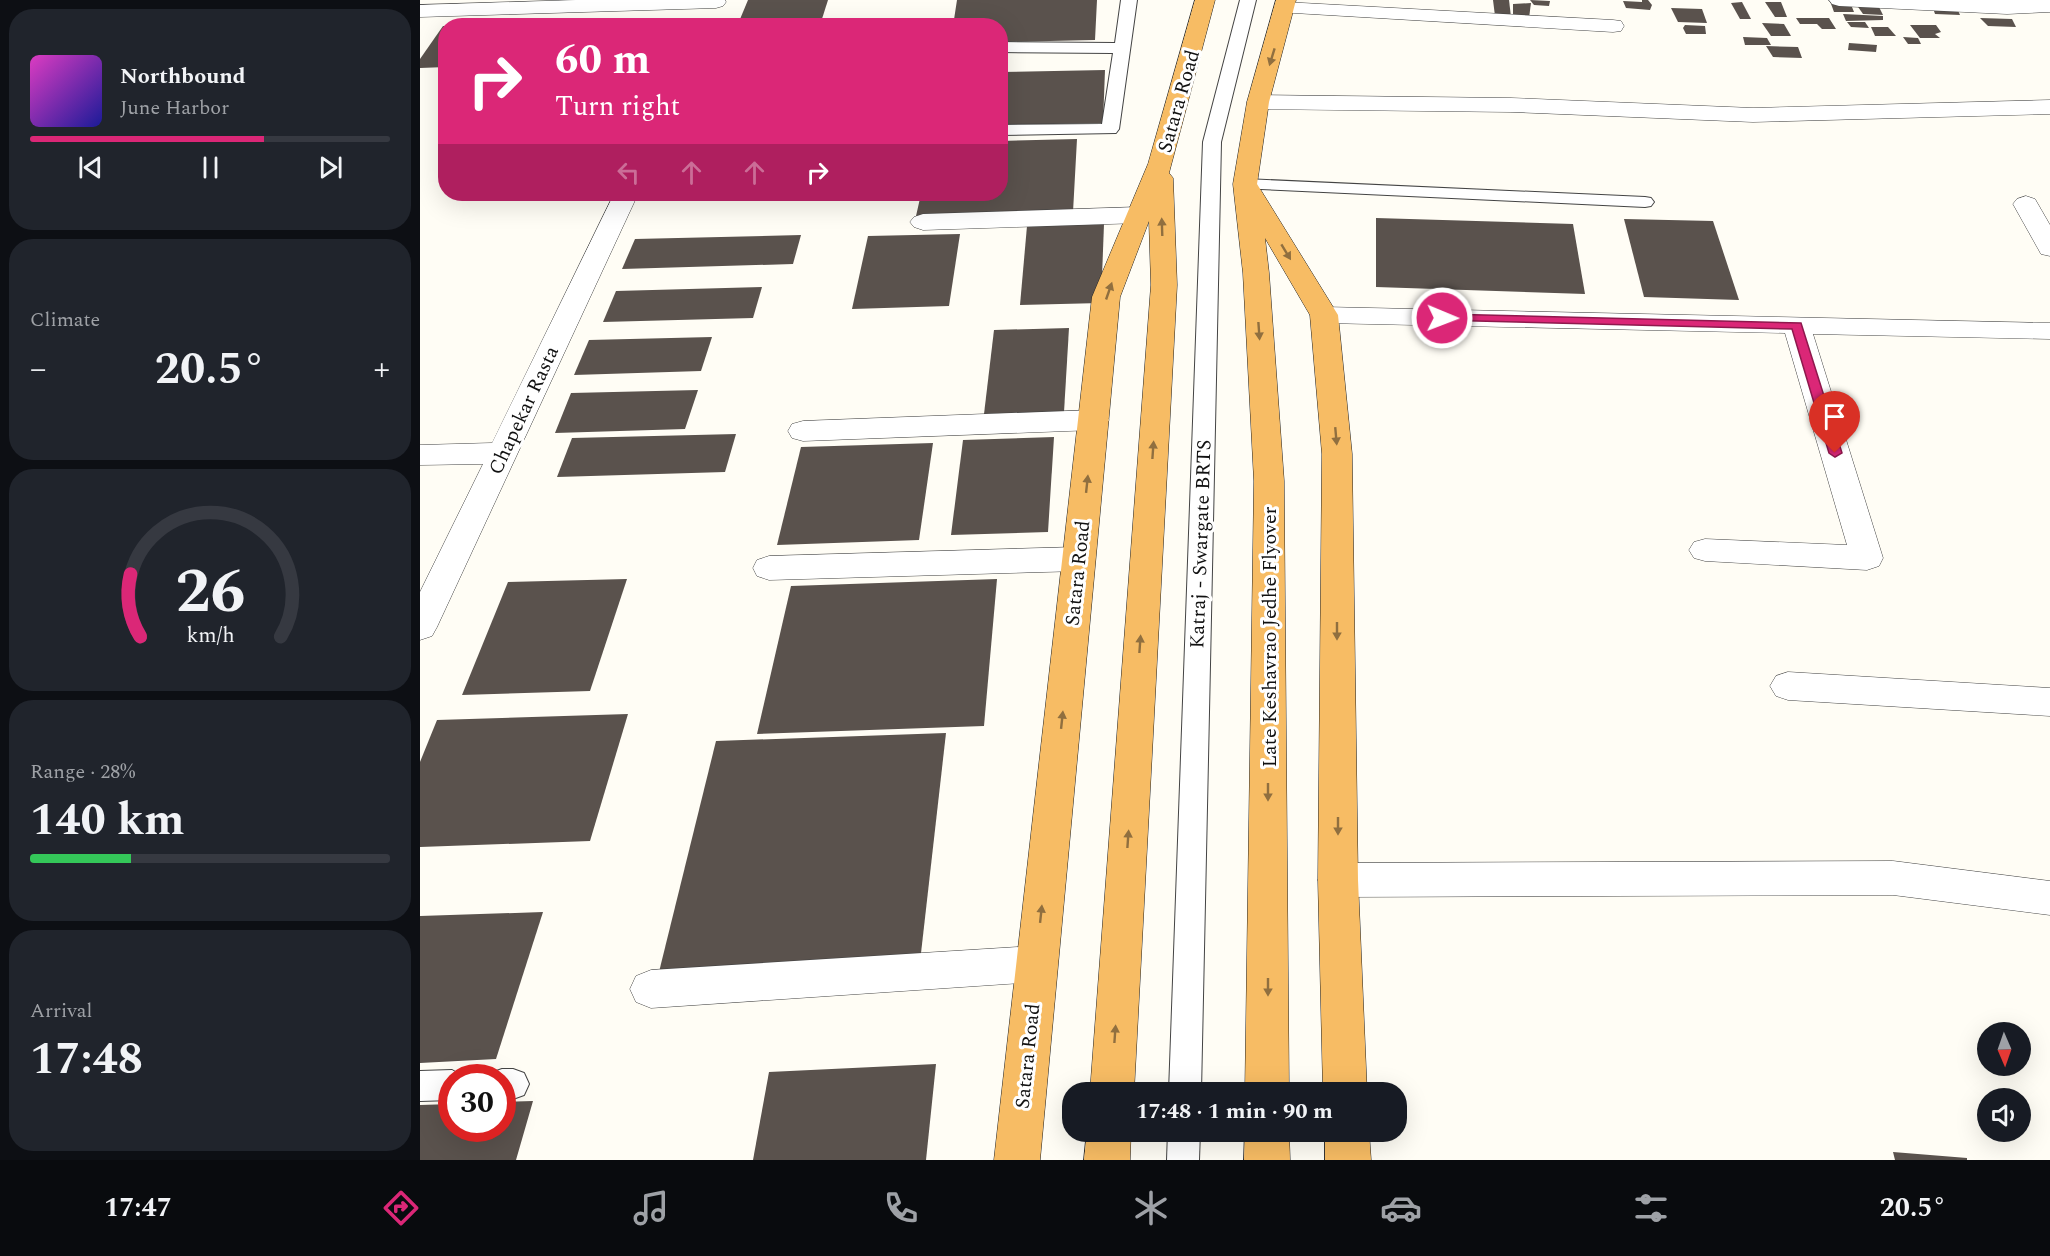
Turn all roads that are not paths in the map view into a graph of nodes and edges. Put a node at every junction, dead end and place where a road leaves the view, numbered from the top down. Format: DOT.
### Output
graph roads {
  1 [pos="1130,0"];
  2 [pos="1205,0"];
  3 [pos="1248,0"];
  4 [pos="1839,0"];
  5 [pos="717,1"];
  6 [pos="1285,4"];
  7 [pos="2050,6"];
  8 [pos="420,11"];
  9 [pos="709,18"];
  10 [pos="1613,26"];
  11 [pos="1008,47"];
  12 [pos="1122,48"];
  13 [pos="1258,102"];
  14 [pos="2050,107"];
  15 [pos="1008,130"];
  16 [pos="1160,164"];
  17 [pos="1245,184"];
  18 [pos="623,201"];
  19 [pos="1645,202"];
  20 [pos="2026,204"];
  21 [pos="1140,215"];
  22 [pos="922,222"];
  23 [pos="2050,248"];
  24 [pos="1324,315"];
  25 [pos="1797,326"];
  26 [pos="2050,331"];
  27 [pos="1094,420"];
  28 [pos="803,431"];
  29 [pos="502,453"];
  30 [pos="420,455"];
  31 [pos="1705,550"];
  32 [pos="1078,560"];
  33 [pos="769,568"];
  34 [pos="420,627"];
  35 [pos="1788,686"];
  36 [pos="2050,702"];
  37 [pos="1338,880"];
  38 [pos="2050,898"];
  39 [pos="1036,964"];
  40 [pos="651,989"];
  41 [pos="1113,1082"];
  42 [pos="1185,1082"];
  43 [pos="1267,1082"];
  44 [pos="1345,1082"];
  45 [pos="438,1085"];
  46 [pos="420,1086"];
  47 [pos="1108,1142"];
  48 [pos="1184,1142"];
  49 [pos="1267,1142"];
  50 [pos="1347,1142"];
  51 [pos="1017,1160"];
  52 [pos="1107,1160"];
  53 [pos="1183,1160"];
  54 [pos="1267,1160"];
  55 [pos="1348,1160"];
  1 -- 12 [label="lane"];
  2 -- 16 [label="highway, Satara Road"];
  3 -- 42 [label="lane, Katraj - Swargate BRTS"];
  4 -- 7 [label="street"];
  5 -- 8 [label="street"];
  5 -- 9 [label="street"];
  6 -- 10 [label="street"];
  6 -- 13 [label="highway, one-way"];
  11 -- 12 [label="lane"];
  12 -- 15 [label="lane"];
  13 -- 14 [label="street"];
  13 -- 17 [label="highway"];
  16 -- 21 [label="highway, Satara Road"];
  41 -- 16 [label="highway, one-way"];
  17 -- 19 [label="lane"];
  17 -- 24 [label="highway, one-way"];
  17 -- 43 [label="highway, Late Keshavrao Jedhe Flyover, one-way"];
  18 -- 29 [label="street, Chapekar Rasta"];
  20 -- 23 [label="street"];
  21 -- 22 [label="street"];
  27 -- 21 [label="highway, Satara Road, one-way"];
  24 -- 25 [label="street"];
  24 -- 37 [label="highway, one-way"];
  25 -- 26 [label="street"];
  25 -- 31 [label="street"];
  27 -- 28 [label="street"];
  32 -- 27 [label="highway, Satara Road, one-way"];
  29 -- 30 [label="street"];
  29 -- 34 [label="street, Chapekar Rasta"];
  32 -- 33 [label="street"];
  39 -- 32 [label="highway, Satara Road, one-way"];
  35 -- 36 [label="street"];
  37 -- 38 [label="street"];
  37 -- 44 [label="highway"];
  39 -- 40 [label="street"];
  39 -- 51 [label="highway, Satara Road"];
  45 -- 46 [label="lane"];
  47 -- 52 [label="highway"];
  48 -- 53 [label="lane"];
  49 -- 54 [label="highway"];
  50 -- 55 [label="highway"];
}
